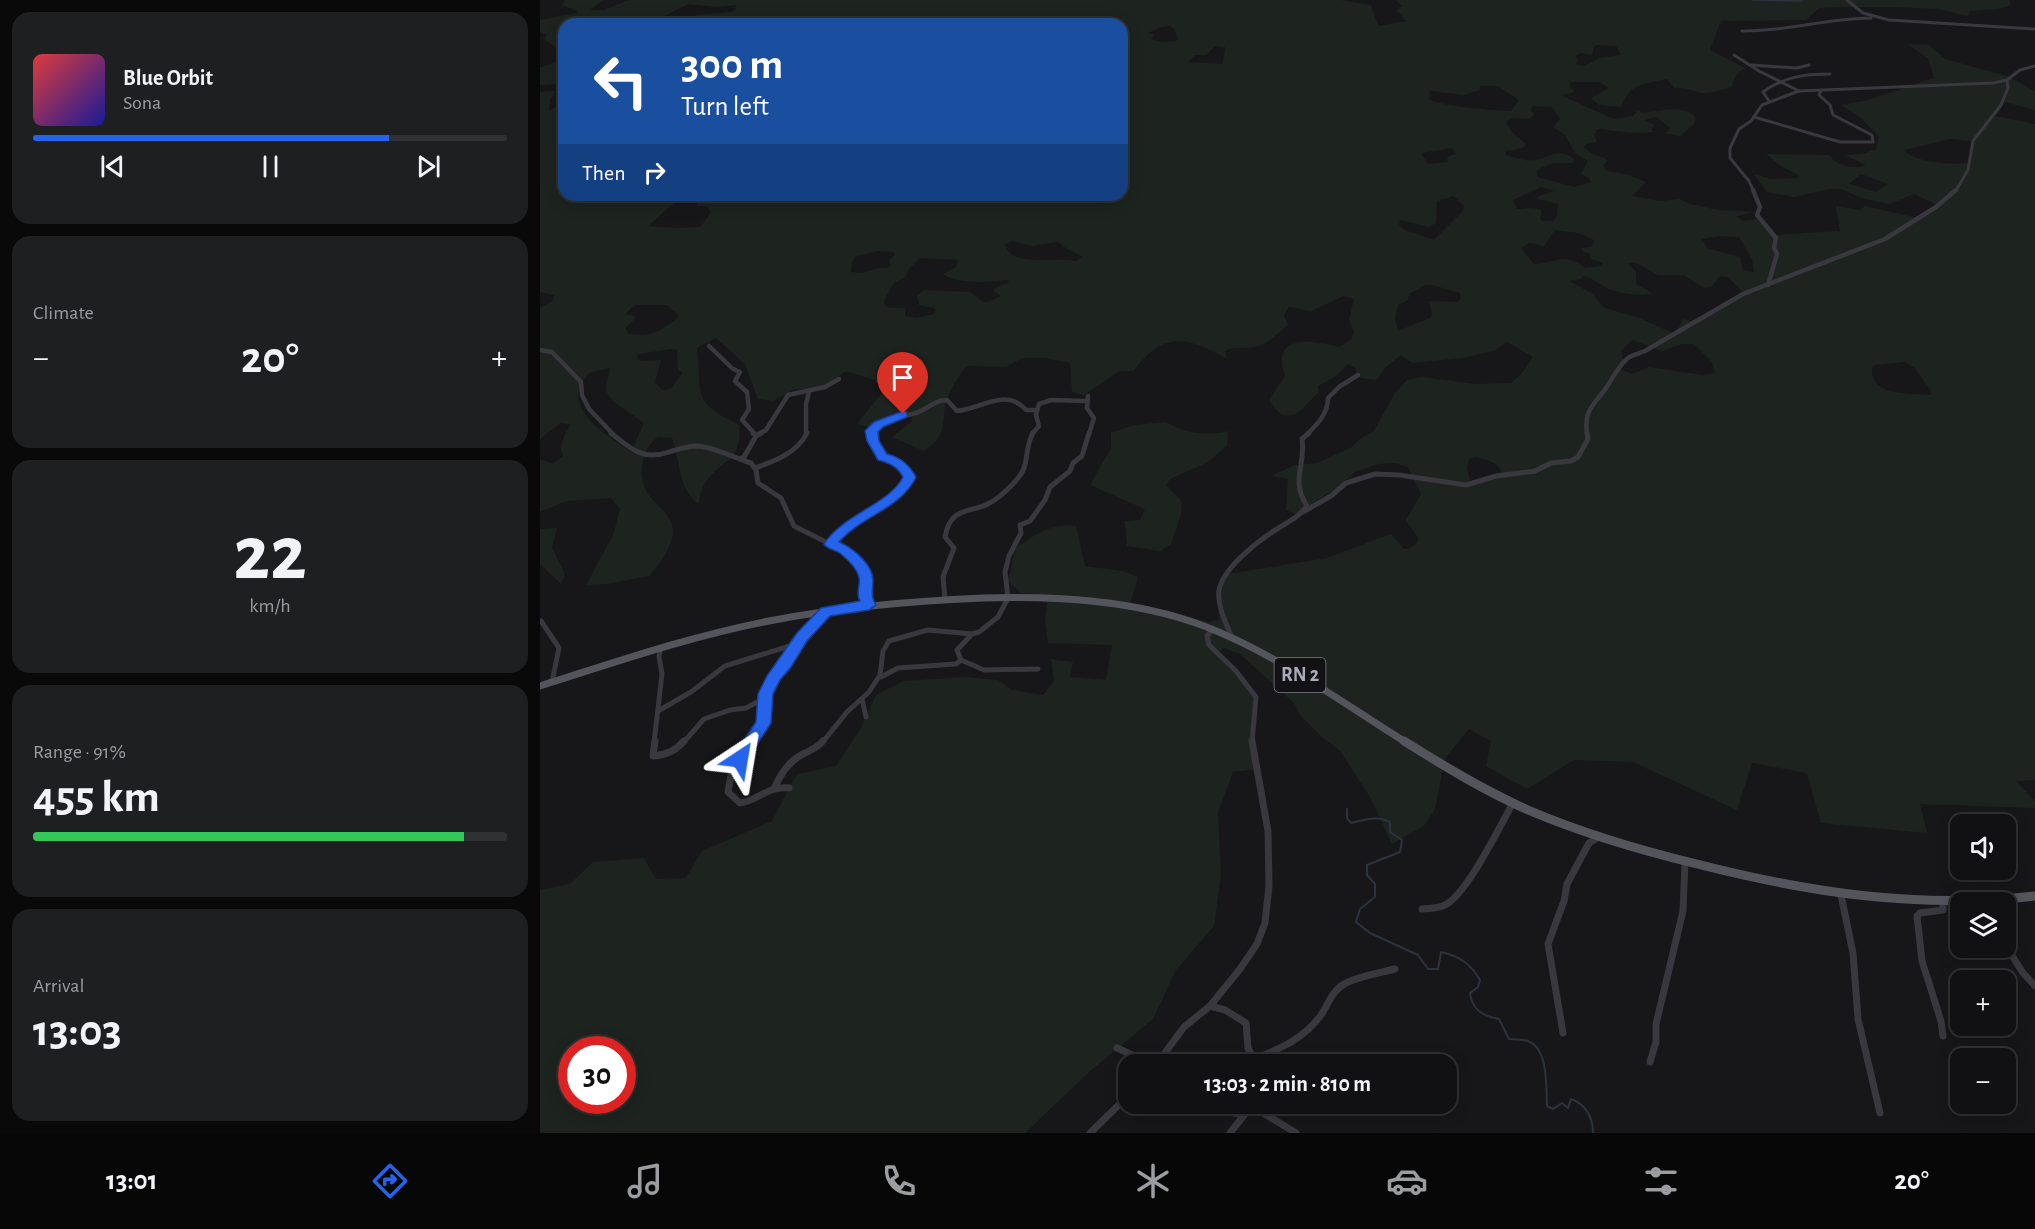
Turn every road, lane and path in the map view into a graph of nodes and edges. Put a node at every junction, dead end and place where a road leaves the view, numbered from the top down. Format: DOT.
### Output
graph roads {
  1 [pos="1846,0"];
  2 [pos="1885,19"];
  3 [pos="2035,29"];
  4 [pos="1742,31"];
  5 [pos="1734,55"];
  6 [pos="1749,65"];
  7 [pos="1809,65"];
  8 [pos="2035,66"];
  9 [pos="1830,74"];
  10 [pos="2007,80"];
  11 [pos="1780,81"];
  12 [pos="1799,91"];
  13 [pos="1821,91"];
  14 [pos="1769,101"];
  15 [pos="1754,117"];
  16 [pos="1768,285"];
  17 [pos="709,346"];
  18 [pos="540,350"];
  19 [pos="1358,375"];
  20 [pos="839,379"];
  21 [pos="810,392"];
  22 [pos="1037,410"];
  23 [pos="756,436"];
  24 [pos="740,459"];
  25 [pos="755,468"];
  26 [pos="1303,512"];
  27 [pos="830,544"];
  28 [pos="1008,598"];
  29 [pos="945,599"];
  30 [pos="869,605"];
  31 [pos="826,611"];
  32 [pos="541,621"];
  33 [pos="1213,629"];
  34 [pos="972,634"];
  35 [pos="1231,635"];
  36 [pos="798,643"];
  37 [pos="661,648"];
  38 [pos="961,660"];
  39 [pos="1038,669"];
  40 [pos="552,682"];
  41 [pos="877,682"];
  42 [pos="540,686"];
  43 [pos="766,694"];
  44 [pos="862,699"];
  45 [pos="658,711"];
  46 [pos="866,717"];
  47 [pos="774,787"];
  48 [pos="789,789"];
  49 [pos="1513,803"];
  50 [pos="1599,837"];
  51 [pos="1685,862"];
  52 [pos="1841,895"];
  53 [pos="2035,896"];
  54 [pos="2016,898"];
  55 [pos="1943,903"];
  56 [pos="1950,903"];
  57 [pos="1422,909"];
  58 [pos="2014,958"];
  59 [pos="1395,969"];
  60 [pos="2035,986"];
  61 [pos="1210,1006"];
  62 [pos="1563,1033"];
  63 [pos="1942,1036"];
  64 [pos="1118,1048"];
  65 [pos="1131,1054"];
  66 [pos="1164,1054"];
  67 [pos="1251,1054"];
  68 [pos="1272,1054"];
  69 [pos="1650,1062"];
  70 [pos="1118,1105"];
  71 [pos="1880,1113"];
  72 [pos="1239,1114"];
  73 [pos="1266,1114"];
  74 [pos="1244,1115"];
  75 [pos="1090,1133"];
  76 [pos="1230,1133"];
  77 [pos="1296,1133"];
  1 -- 2 [label="street"];
  2 -- 3 [label="street"];
  2 -- 4 [label="street"];
  5 -- 6 [label="street"];
  6 -- 7 [label="street"];
  6 -- 11 [label="street"];
  8 -- 10 [label="street"];
  9 -- 11 [label="street"];
  10 -- 13 [label="street"];
  10 -- 16 [label="street"];
  11 -- 12 [label="street"];
  11 -- 14 [label="street"];
  12 -- 13 [label="street"];
  12 -- 14 [label="street"];
  13 -- 15 [label="street"];
  14 -- 15 [label="street"];
  15 -- 16 [label="street"];
  16 -- 26 [label="street"];
  17 -- 23 [label="street"];
  18 -- 24 [label="street"];
  19 -- 26 [label="street"];
  20 -- 21 [label="street"];
  21 -- 23 [label="street"];
  21 -- 25 [label="street"];
  22 -- 27 [label="street"];
  22 -- 28 [label="street"];
  22 -- 29 [label="street"];
  23 -- 24 [label="street"];
  24 -- 25 [label="street"];
  25 -- 27 [label="street"];
  26 -- 35 [label="street"];
  27 -- 30 [label="street"];
  28 -- 29 [label="main road, RN 2"];
  28 -- 33 [label="main road, RN 2"];
  28 -- 34 [label="street"];
  29 -- 30 [label="main road, RN 2"];
  30 -- 31 [label="main road, RN 2"];
  31 -- 36 [label="street"];
  31 -- 37 [label="main road, RN 2"];
  32 -- 40 [label="street"];
  33 -- 35 [label="main road, RN 2"];
  33 -- 61 [label="street"];
  34 -- 38 [label="street"];
  34 -- 41 [label="street"];
  35 -- 49 [label="main road, RN 2"];
  36 -- 43 [label="street"];
  36 -- 45 [label="street"];
  37 -- 40 [label="main road, RN 2"];
  37 -- 45 [label="street"];
  38 -- 39 [label="street"];
  38 -- 41 [label="street"];
  40 -- 42 [label="main road, RN 2"];
  41 -- 44 [label="street"];
  43 -- 45 [label="street"];
  43 -- 47 [label="street"];
  44 -- 46 [label="street"];
  44 -- 47 [label="street"];
  47 -- 48 [label="street"];
  49 -- 50 [label="main road, RN 2"];
  49 -- 57 [label="street"];
  50 -- 51 [label="main road, RN 2"];
  50 -- 62 [label="street"];
  51 -- 52 [label="main road, RN 2"];
  51 -- 69 [label="street"];
  52 -- 55 [label="main road, RN 2"];
  52 -- 71 [label="street"];
  53 -- 54 [label="main road, RN 2"];
  55 -- 56 [label="main road, RN 2"];
  55 -- 63 [label="street"];
  58 -- 60 [label="street"];
  59 -- 68 [label="street"];
  61 -- 66 [label="street"];
  61 -- 67 [label="street"];
  64 -- 65 [label="street"];
  70 -- 75 [label="street"];
  72 -- 74 [label="street"];
  73 -- 77 [label="street"];
  74 -- 76 [label="street"];
}
